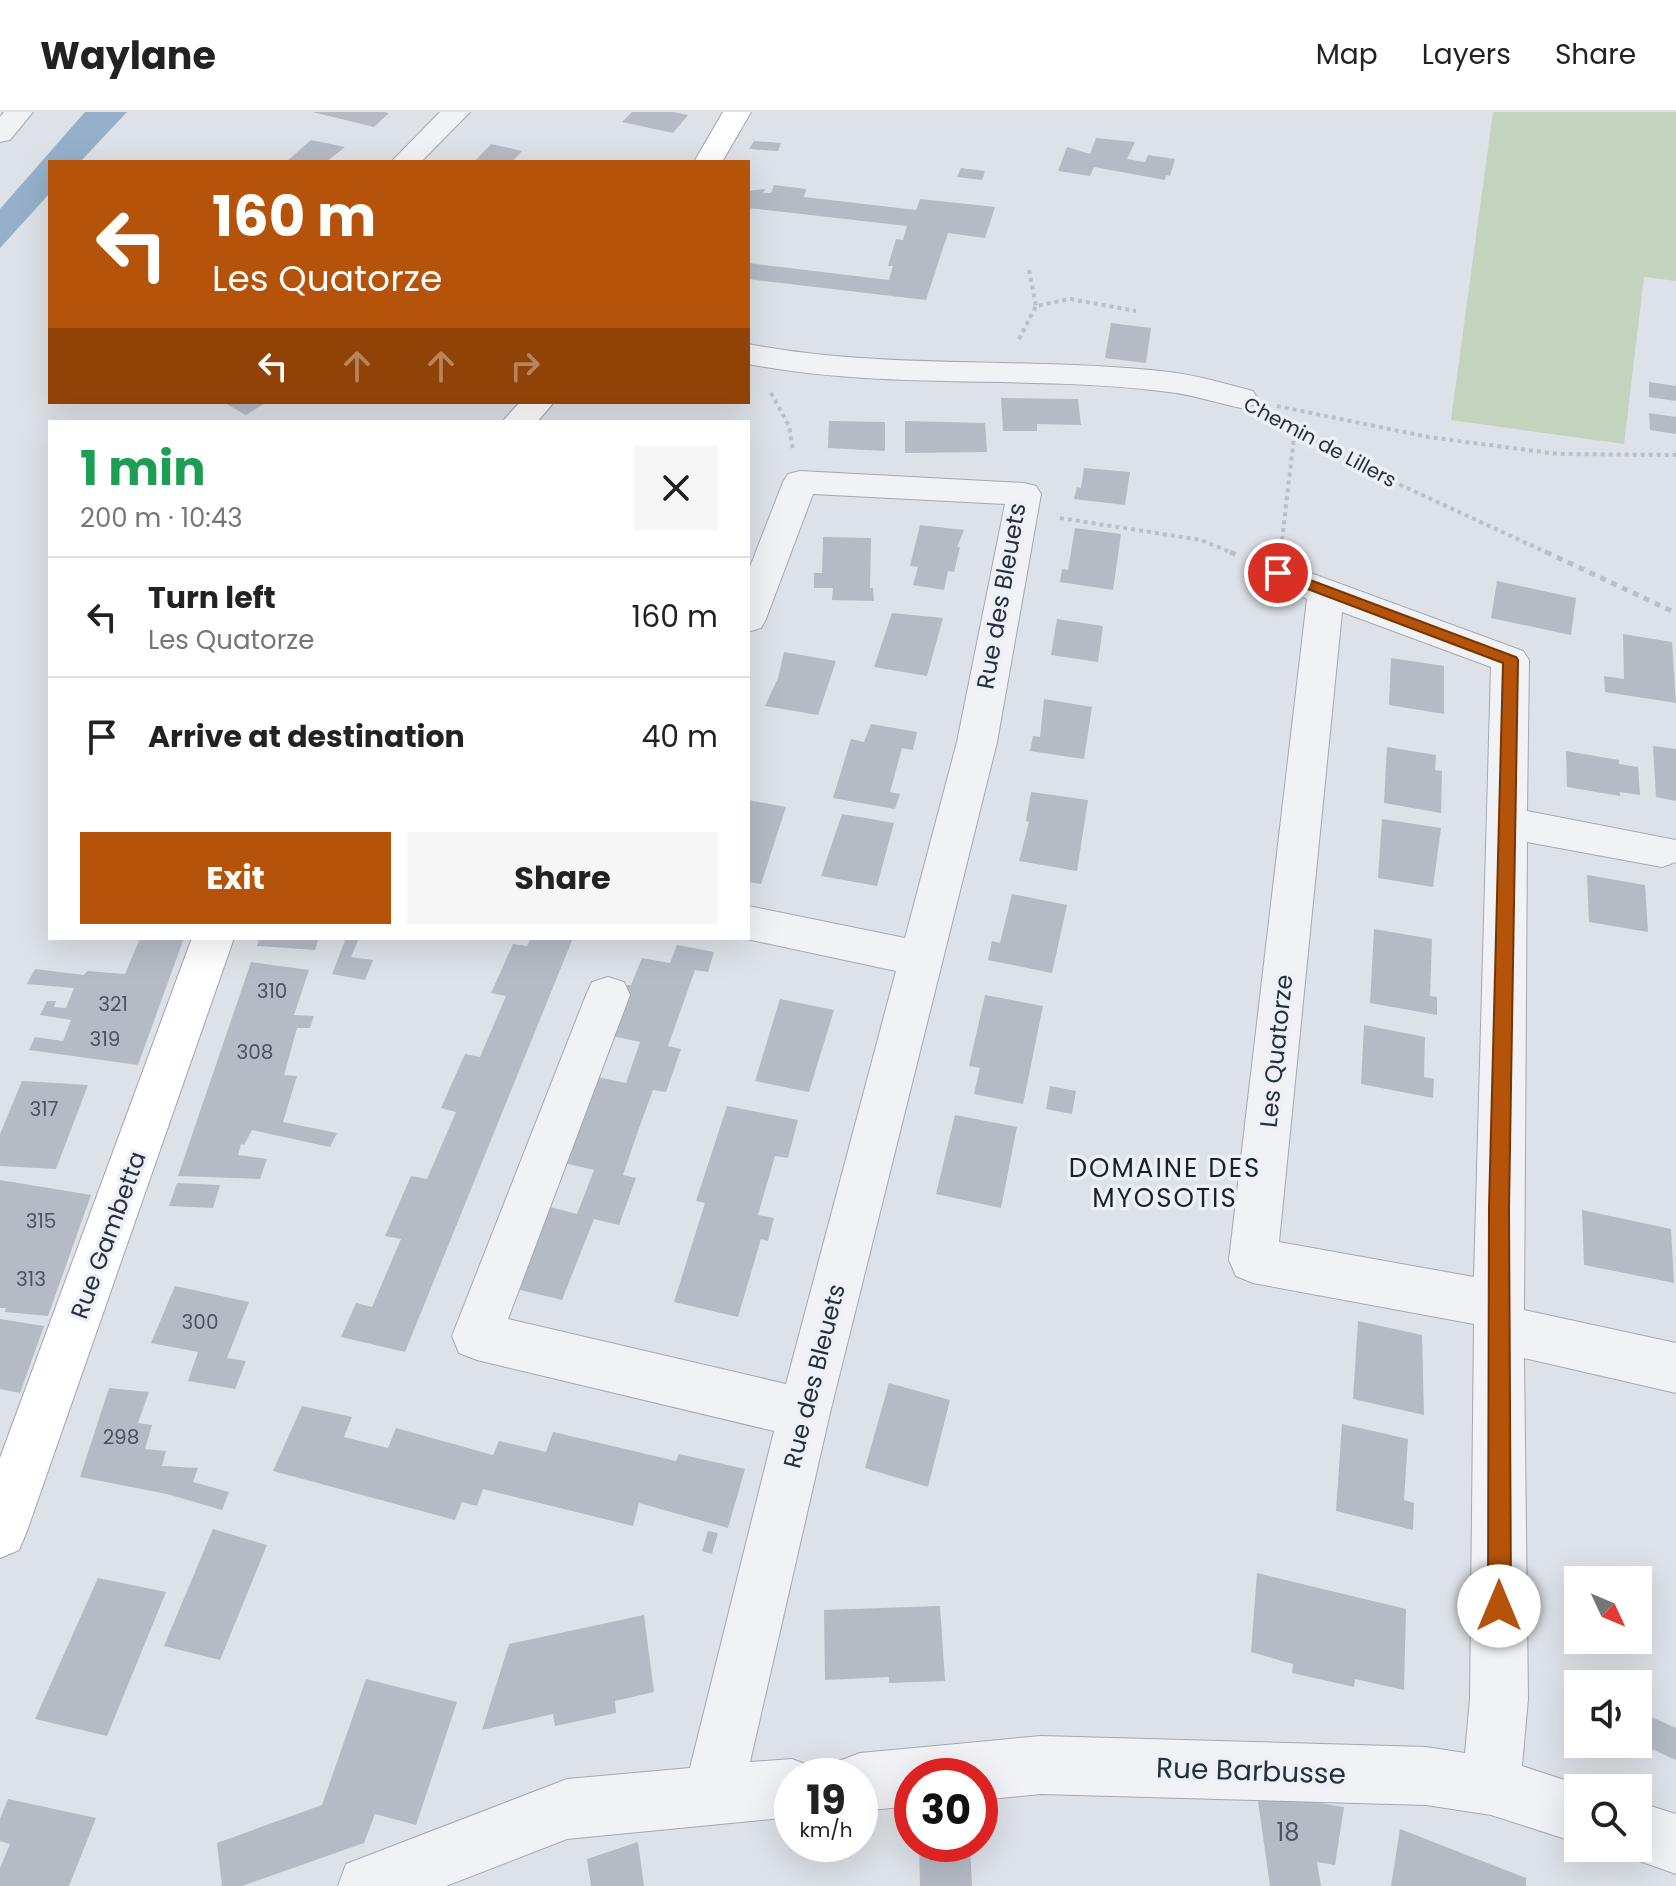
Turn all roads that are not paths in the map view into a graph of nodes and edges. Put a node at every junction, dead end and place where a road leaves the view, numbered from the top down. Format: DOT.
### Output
graph roads {
  1 [pos="19,112"];
  2 [pos="456,112"];
  3 [pos="737,112"];
  4 [pos="0,134"];
  5 [pos="407,160"];
  6 [pos="709,160"];
  7 [pos="750,355"];
  8 [pos="1241,398"];
  9 [pos="536,404"];
  10 [pos="521,420"];
  11 [pos="1278,573"];
  12 [pos="1326,593"];
  13 [pos="750,614"];
  14 [pos="1507,823"];
  15 [pos="1662,851"];
  16 [pos="750,923"];
  17 [pos="212,940"];
  18 [pos="918,958"];
  19 [pos="608,995"];
  20 [pos="1499,1317"];
  21 [pos="1676,1368"];
  22 [pos="804,1413"];
  23 [pos="0,1531"];
  24 [pos="998,1769"];
  25 [pos="1491,1786"];
  26 [pos="774,1790"];
  27 [pos="713,1795"];
  28 [pos="1564,1809"];
  29 [pos="1652,1836"];
  30 [pos="1676,1844"];
  31 [pos="368,1886"];
  1 -- 4 [label="street"];
  2 -- 5 [label="street"];
  3 -- 6 [label="main road"];
  7 -- 8 [label="street, Chemin de Lillers"];
  9 -- 10 [label="main road"];
  11 -- 12 [label="street"];
  12 -- 14 [label="street"];
  12 -- 20 [label="street, Les Quatorze"];
  13 -- 18 [label="street, Rue des Bleuets"];
  14 -- 15 [label="street"];
  14 -- 20 [label="street"];
  16 -- 18 [label="street"];
  17 -- 23 [label="main road, Rue Gambetta"];
  18 -- 22 [label="street, Rue des Bleuets"];
  19 -- 22 [label="street"];
  20 -- 21 [label="street, Les Quatorze"];
  20 -- 25 [label="street"];
  22 -- 27 [label="street, Rue des Bleuets"];
  24 -- 25 [label="street, Rue Barbusse"];
  25 -- 28 [label="street, Rue Barbusse"];
  26 -- 27 [label="street"];
  27 -- 31 [label="street"];
  29 -- 30 [label="street"];
}
